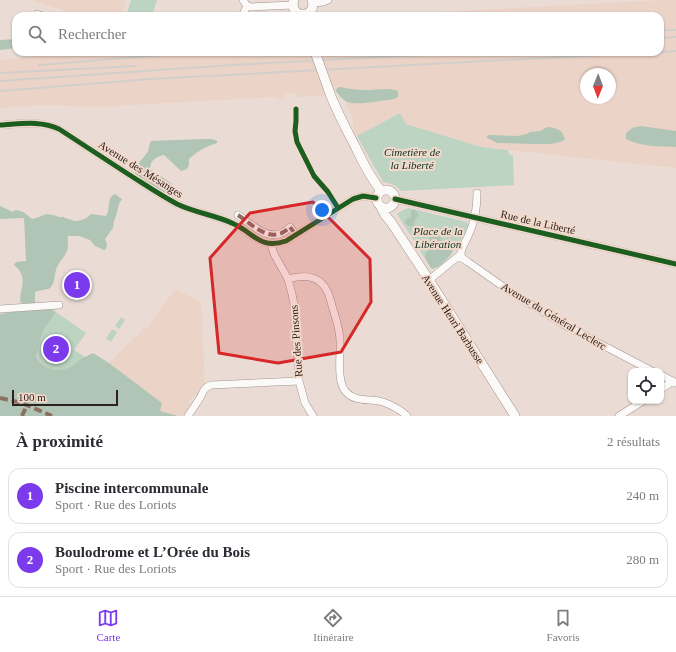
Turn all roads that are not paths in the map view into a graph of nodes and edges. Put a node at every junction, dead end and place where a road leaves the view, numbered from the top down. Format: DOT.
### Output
graph roads {
  1 [pos="262,0"];
  2 [pos="328,0"];
  3 [pos="312,2"];
  4 [pos="245,3"];
  5 [pos="294,3"];
  6 [pos="268,7"];
  7 [pos="310,12"];
  8 [pos="316,56"];
  9 [pos="0,124"];
  10 [pos="477,193"];
  11 [pos="379,194"];
  12 [pos="393,203"];
  13 [pos="381,208"];
  14 [pos="238,215"];
  15 [pos="474,218"];
  16 [pos="391,222"];
  17 [pos="296,235"];
  18 [pos="271,244"];
  19 [pos="461,254"];
  20 [pos="676,264"];
  21 [pos="288,279"];
  22 [pos="429,280"];
  23 [pos="59,305"];
  24 [pos="0,309"];
  25 [pos="646,368"];
  26 [pos="664,376"];
  27 [pos="299,381"];
  28 [pos="675,382"];
  29 [pos="664,388"];
  30 [pos="638,404"];
  31 [pos="188,416"];
  32 [pos="313,416"];
  33 [pos="407,416"];
  34 [pos="515,416"];
  35 [pos="619,416"];
  1 -- 6 [label="street"];
  2 -- 3 [label="street"];
  3 -- 7 [label="main road"];
  4 -- 6 [label="street"];
  5 -- 6 [label="street"];
  8 -- 11 [label="main road, bridge"];
  9 -- 18 [label="street, Avenue des Mésanges"];
  10 -- 15 [label="street"];
  11 -- 12 [label="main road"];
  11 -- 13 [label="main road"];
  11 -- 17 [label="street"];
  12 -- 13 [label="main road"];
  12 -- 15 [label="street, Rue de la Liberté"];
  12 -- 16 [label="main road"];
  13 -- 16 [label="main road, Avenue Henri Barbusse"];
  14 -- 17 [label="street"];
  15 -- 19 [label="street"];
  15 -- 20 [label="street, Rue de la Liberté"];
  16 -- 22 [label="main road, Avenue Henri Barbusse"];
  17 -- 18 [label="street"];
  18 -- 21 [label="street, Rue des Pinsons"];
  19 -- 22 [label="street"];
  19 -- 25 [label="street, Avenue du Général Leclerc"];
  21 -- 27 [label="street, Rue des Pinsons"];
  21 -- 33 [label="street"];
  22 -- 34 [label="main road, Avenue Henri Barbusse"];
  23 -- 24 [label="street"];
  26 -- 28 [label="street"];
  27 -- 31 [label="street"];
  27 -- 32 [label="street, Rue des Pinsons"];
  28 -- 29 [label="street"];
  30 -- 35 [label="street"];
}
